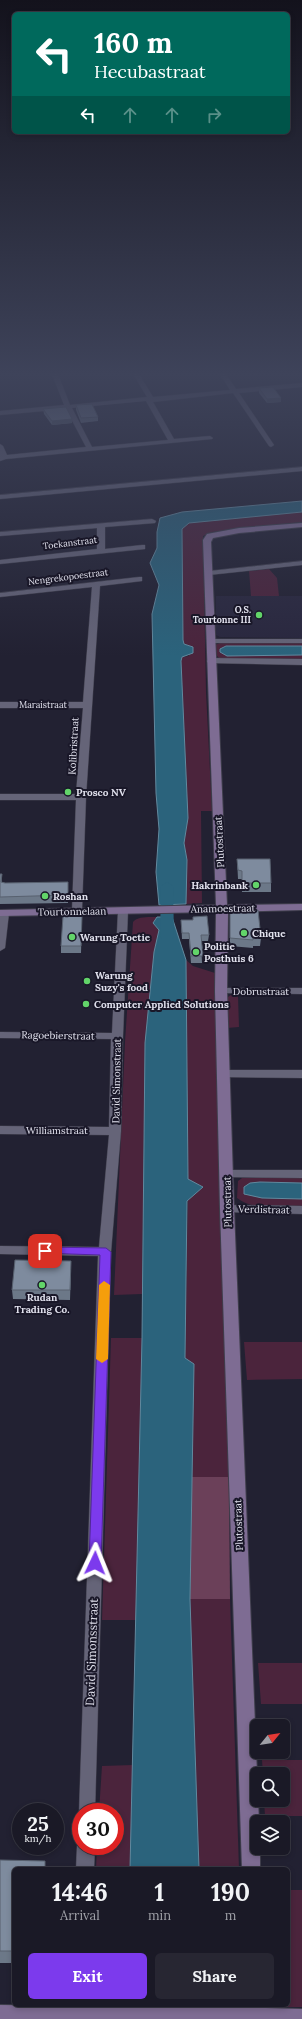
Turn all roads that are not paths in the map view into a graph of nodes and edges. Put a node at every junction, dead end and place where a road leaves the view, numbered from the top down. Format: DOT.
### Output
graph roads {
  1 [pos="302,469"];
  2 [pos="0,497"];
  3 [pos="152,521"];
  4 [pos="101,525"];
  5 [pos="302,525"];
  6 [pos="0,534"];
  7 [pos="142,547"];
  8 [pos="102,550"];
  9 [pos="0,562"];
  10 [pos="302,563"];
  11 [pos="209,573"];
  12 [pos="139,579"];
  13 [pos="96,584"];
  14 [pos="0,595"];
  15 [pos="211,641"];
  16 [pos="302,641"];
  17 [pos="211,661"];
  18 [pos="302,662"];
  19 [pos="0,705"];
  20 [pos="87,705"];
  21 [pos="0,797"];
  22 [pos="81,797"];
  23 [pos="302,907"];
  24 [pos="222,908"];
  25 [pos="78,910"];
  26 [pos="124,911"];
  27 [pos="144,911"];
  28 [pos="2,913"];
  29 [pos="0,948"];
  30 [pos="221,991"];
  31 [pos="302,991"];
  32 [pos="0,1035"];
  33 [pos="117,1036"];
  34 [pos="223,1074"];
  35 [pos="302,1074"];
  36 [pos="0,1130"];
  37 [pos="115,1130"];
  38 [pos="226,1174"];
  39 [pos="302,1174"];
  40 [pos="227,1209"];
  41 [pos="302,1210"];
  42 [pos="0,1250"];
  43 [pos="106,1252"];
  44 [pos="87,1803"];
  45 [pos="86,1855"];
  46 [pos="85,1867"];
  47 [pos="251,1867"];
  48 [pos="256,2007"];
  49 [pos="82,2013"];
  50 [pos="0,2015"];
  51 [pos="256,2019"];
  52 [pos="302,2019"];
  1 -- 2 [label="street"];
  3 -- 4 [label="street"];
  4 -- 6 [label="street"];
  4 -- 8 [label="street"];
  5 -- 11 [label="street, Plutostraat"];
  7 -- 8 [label="street, Toekanstraat"];
  8 -- 9 [label="street, Toekanstraat"];
  10 -- 11 [label="street"];
  11 -- 15 [label="street, Plutostraat"];
  12 -- 13 [label="street, Nengrekopoestraat"];
  13 -- 14 [label="street, Nengrekopoestraat"];
  13 -- 20 [label="street, Kolibristraat"];
  15 -- 16 [label="street"];
  15 -- 17 [label="street, Plutostraat"];
  17 -- 18 [label="street"];
  17 -- 24 [label="street, Plutostraat"];
  19 -- 20 [label="street, Maraistraat"];
  20 -- 22 [label="street, Kolibristraat"];
  21 -- 22 [label="street"];
  22 -- 25 [label="street, Kolibristraat"];
  23 -- 24 [label="street, Anamoestraat"];
  24 -- 27 [label="street, Anamoestraat"];
  24 -- 30 [label="street, Plutostraat"];
  25 -- 26 [label="street, Tourtonnelaan"];
  25 -- 28 [label="street, Tourtonnelaan"];
  26 -- 27 [label="street, Tourtonnelaan"];
  26 -- 33 [label="street, David Simonstraat"];
  28 -- 29 [label="street"];
  30 -- 31 [label="street, Dobrustraat"];
  30 -- 34 [label="street, Plutostraat"];
  32 -- 33 [label="street, Ragoebierstraat"];
  33 -- 37 [label="street, David Simonstraat"];
  34 -- 35 [label="street"];
  34 -- 38 [label="street, Plutostraat"];
  36 -- 37 [label="street, Williamstraat"];
  37 -- 43 [label="street, David Simonstraat"];
  38 -- 39 [label="street"];
  38 -- 40 [label="street, Plutostraat"];
  40 -- 41 [label="street, Verdistraat"];
  40 -- 47 [label="street, Plutostraat"];
  42 -- 43 [label="street"];
  43 -- 44 [label="street, David Simonsstraat"];
  45 -- 46 [label="street"];
  48 -- 51 [label="street"];
  49 -- 50 [label="street"];
  49 -- 51 [label="street"];
  51 -- 52 [label="street"];
}
